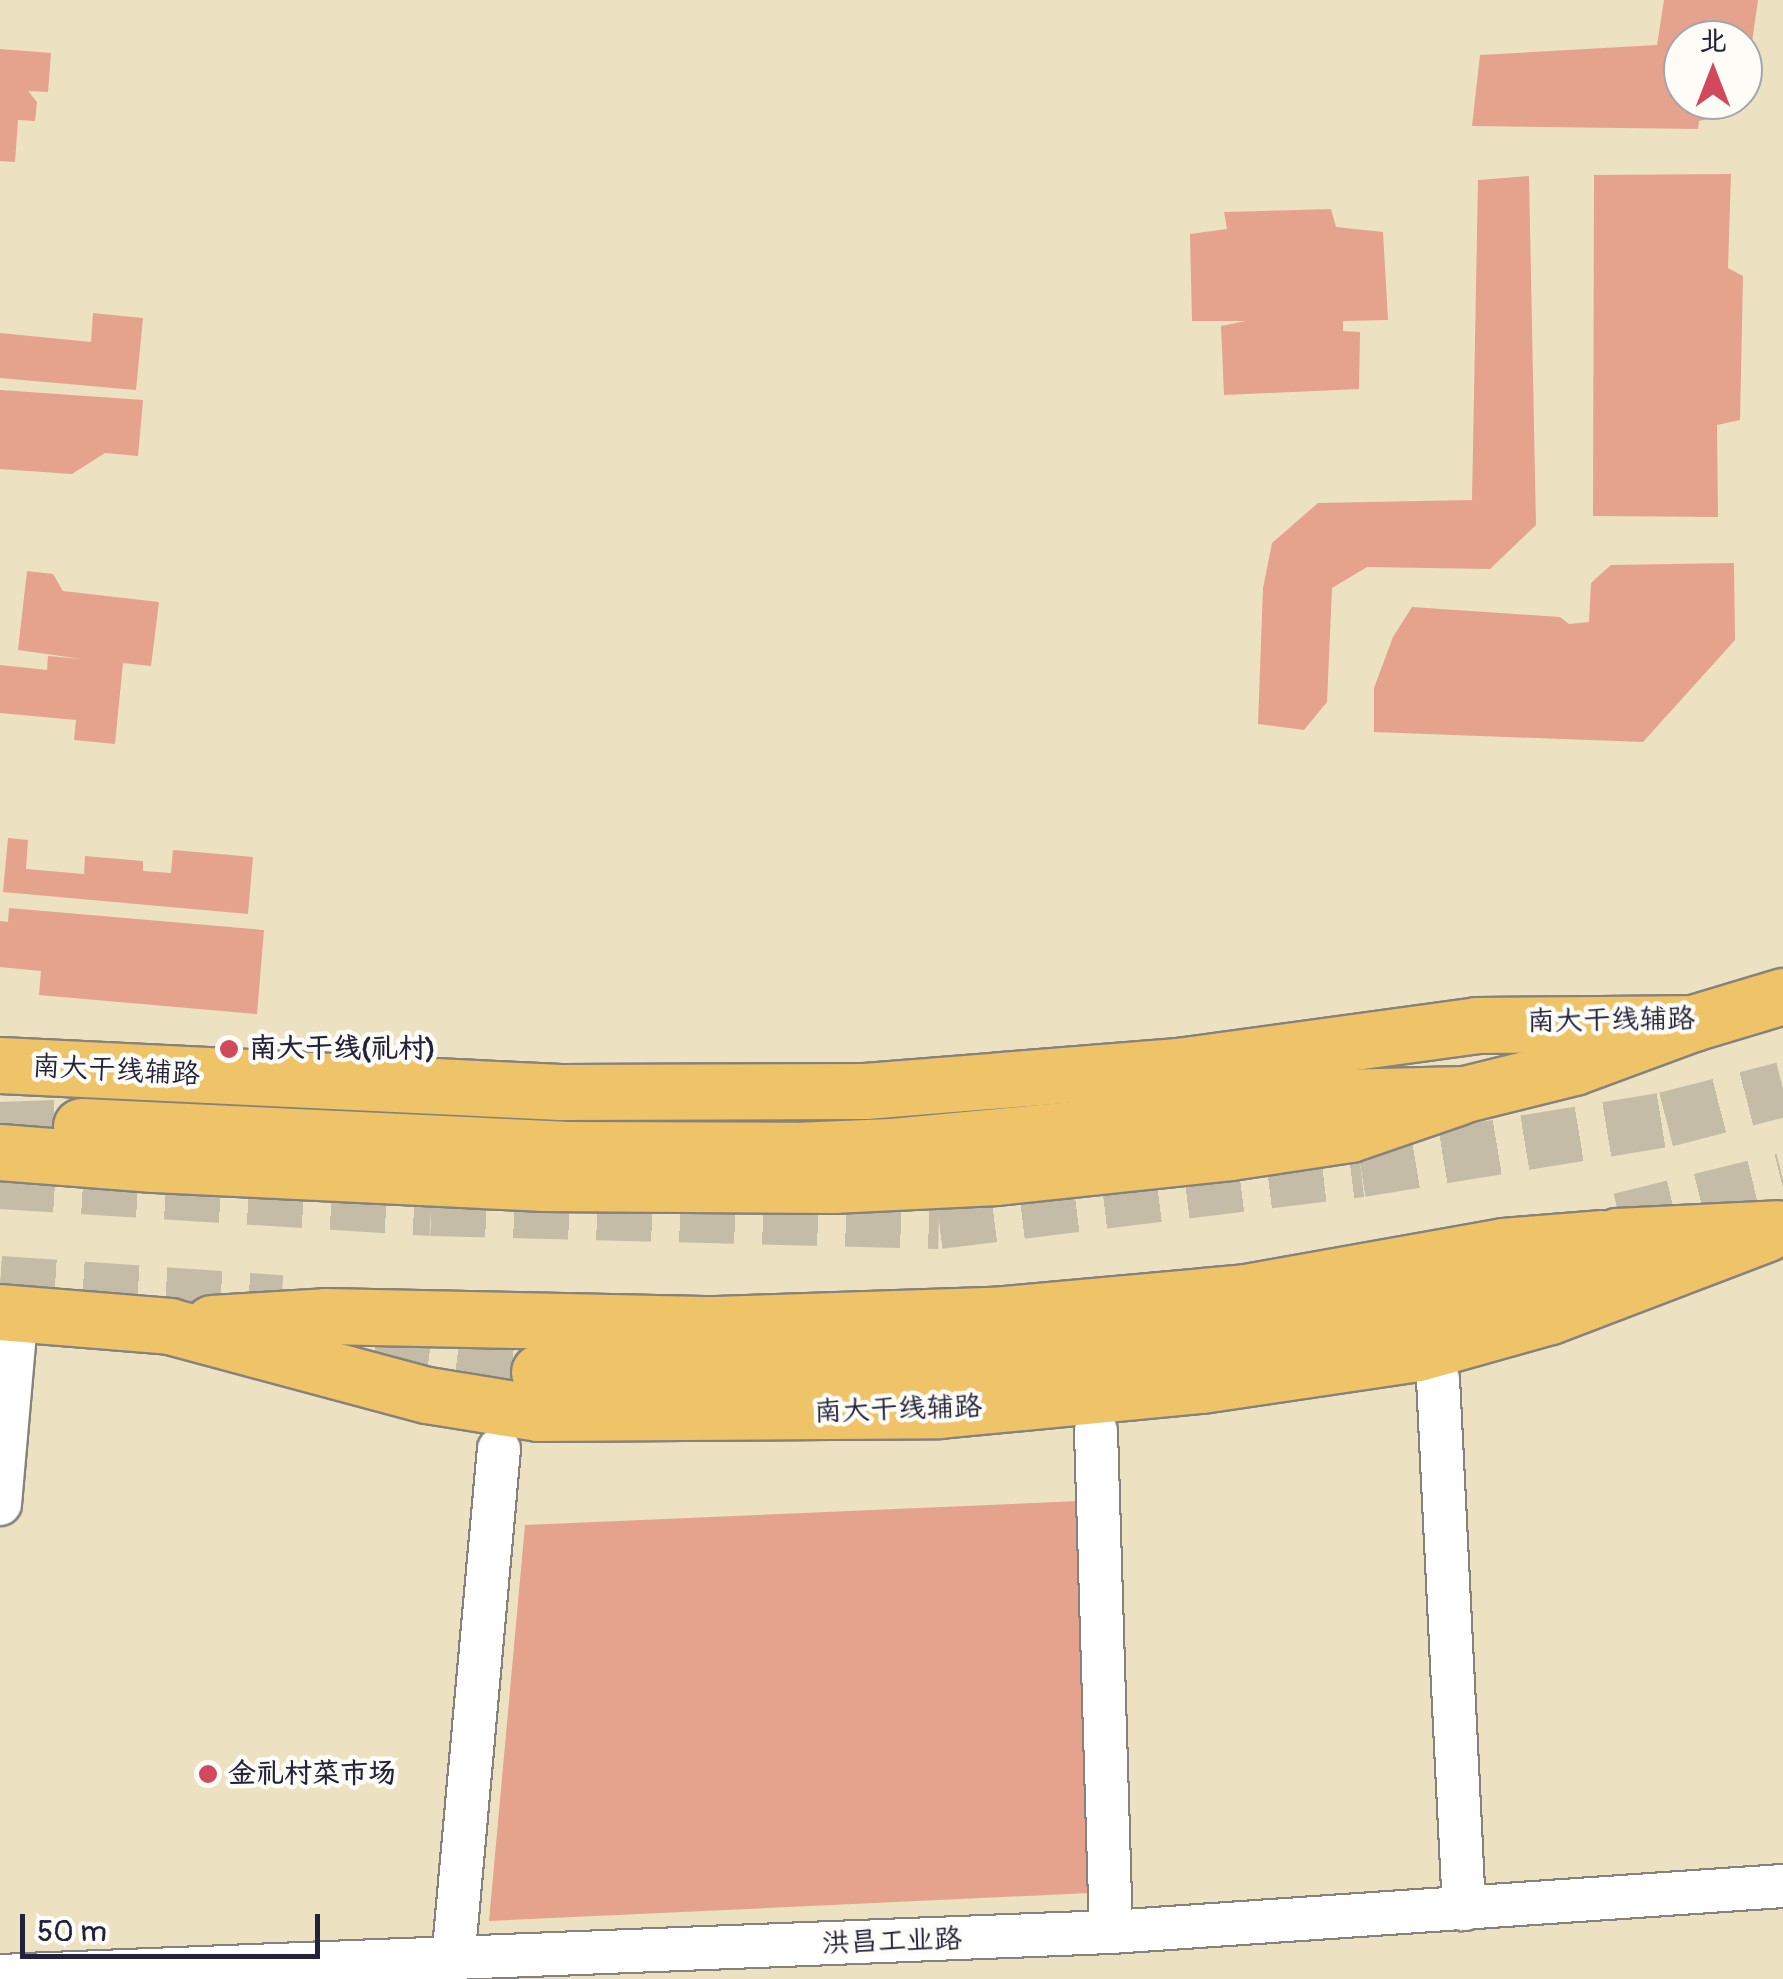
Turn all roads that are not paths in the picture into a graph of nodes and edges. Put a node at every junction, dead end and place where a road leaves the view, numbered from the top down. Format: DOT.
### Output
graph roads {
  1 [pos="1783,996"];
  2 [pos="1692,1023"];
  3 [pos="0,1065"];
  4 [pos="1465,1094"];
  5 [pos="80,1126"];
  6 [pos="0,1152"];
  7 [pos="1781,1228"];
  8 [pos="1618,1236"];
  9 [pos="7,1322"];
  10 [pos="169,1326"];
  11 [pos="539,1372"];
  12 [pos="1438,1379"];
  13 [pos="1096,1431"];
  14 [pos="499,1449"];
  15 [pos="0,1504"];
  16 [pos="1783,1886"];
  17 [pos="1464,1909"];
  18 [pos="1112,1932"];
  19 [pos="453,1960"];
  20 [pos="0,1976"];
  1 -- 2 [label="main road, 南大干线辅路"];
  2 -- 3 [label="main road, 南大干线辅路"];
  2 -- 4 [label="main road"];
  4 -- 5 [label="main road"];
  4 -- 6 [label="main road"];
  7 -- 8 [label="main road"];
  7 -- 10 [label="main road, 南大干线辅路"];
  8 -- 10 [label="main road"];
  8 -- 11 [label="main road"];
  9 -- 10 [label="main road, 南大干线辅路"];
  9 -- 15 [label="street"];
  12 -- 17 [label="street"];
  13 -- 18 [label="street"];
  14 -- 19 [label="street"];
  16 -- 17 [label="street, 洪昌工业路"];
  17 -- 18 [label="street, 洪昌工业路"];
  18 -- 19 [label="street, 洪昌工业路"];
  19 -- 20 [label="street, 洪昌工业路"];
}
